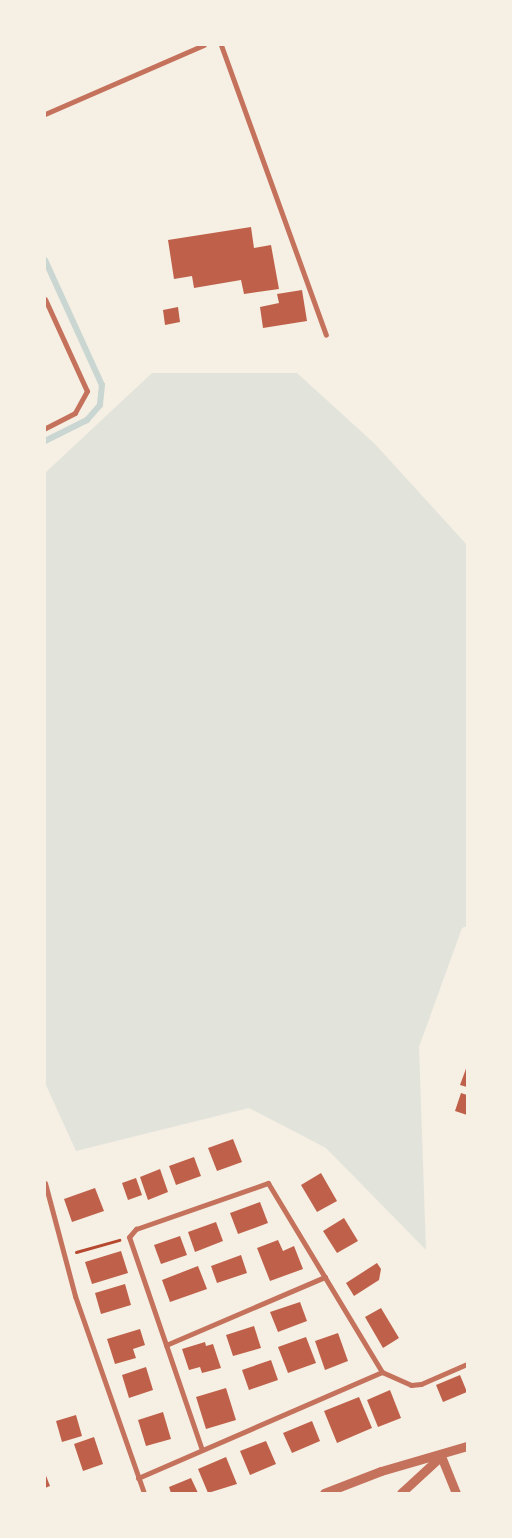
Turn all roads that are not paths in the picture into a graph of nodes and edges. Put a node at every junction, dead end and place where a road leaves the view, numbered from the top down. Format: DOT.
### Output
graph roads {
  1 [pos="204,45"];
  2 [pos="221,45"];
  3 [pos="45,114"];
  4 [pos="45,299"];
  5 [pos="326,334"];
  6 [pos="45,428"];
  7 [pos="45,1183"];
  8 [pos="324,1277"];
  9 [pos="166,1345"];
  10 [pos="467,1364"];
  11 [pos="382,1372"];
  12 [pos="467,1446"];
  13 [pos="202,1450"];
  14 [pos="441,1456"];
  15 [pos="138,1478"];
  16 [pos="144,1493"];
  17 [pos="324,1493"];
  18 [pos="401,1493"];
  19 [pos="456,1493"];
  1 -- 3 [label="street"];
  2 -- 5 [label="street"];
  4 -- 6 [label="street"];
  7 -- 15 [label="street"];
  8 -- 9 [label="street"];
  8 -- 9 [label="street"];
  8 -- 11 [label="street"];
  9 -- 13 [label="street"];
  10 -- 11 [label="street"];
  11 -- 13 [label="street"];
  12 -- 14 [label="street"];
  13 -- 15 [label="street"];
  14 -- 17 [label="street"];
  14 -- 18 [label="street"];
  14 -- 19 [label="street"];
  15 -- 16 [label="street"];
}
